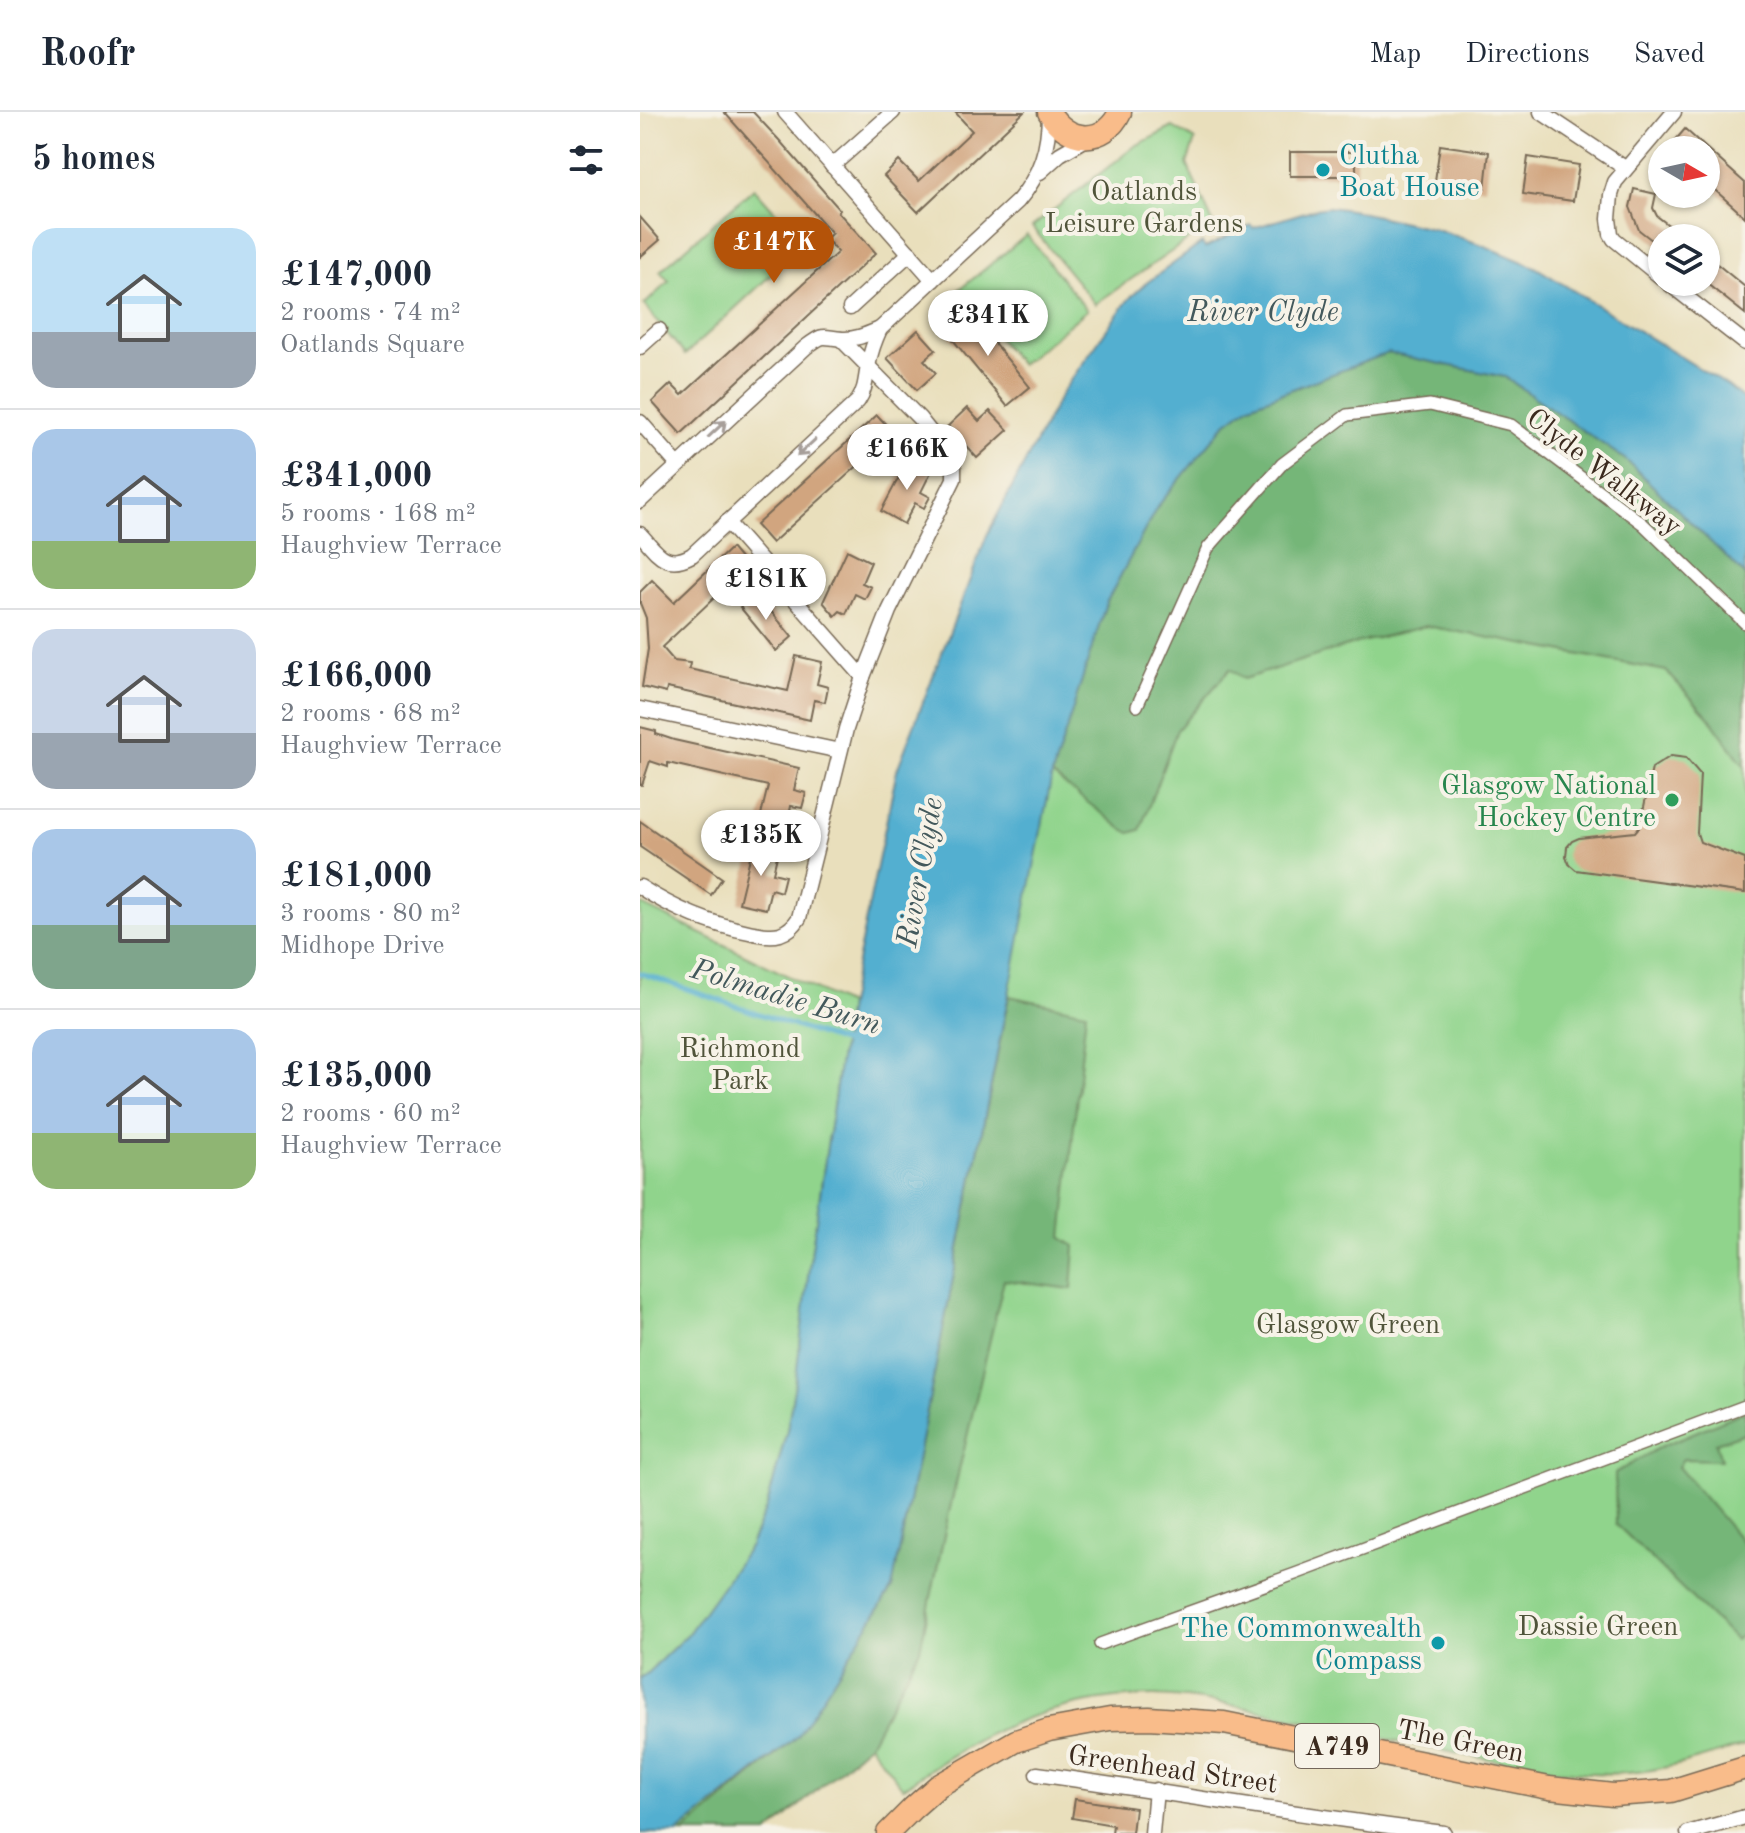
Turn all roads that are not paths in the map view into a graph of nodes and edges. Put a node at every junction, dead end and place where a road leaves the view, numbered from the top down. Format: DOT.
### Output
graph roads {
  1 [pos="785,112"];
  2 [pos="893,112"];
  3 [pos="1049,112"];
  4 [pos="1120,112"];
  5 [pos="1541,112"];
  6 [pos="1674,112"];
  7 [pos="1093,136"];
  8 [pos="832,166"];
  9 [pos="1625,168"];
  10 [pos="1037,176"];
  11 [pos="910,253"];
  12 [pos="1648,268"];
  13 [pos="933,280"];
  14 [pos="1685,296"];
  15 [pos="850,308"];
  16 [pos="880,329"];
  17 [pos="659,330"];
  18 [pos="841,339"];
  19 [pos="1745,343"];
  20 [pos="640,347"];
  21 [pos="867,367"];
  22 [pos="640,422"];
  23 [pos="678,465"];
  24 [pos="640,501"];
  25 [pos="727,522"];
  26 [pos="640,534"];
  27 [pos="1745,623"];
  28 [pos="863,677"];
  29 [pos="1137,706"];
  30 [pos="640,709"];
  31 [pos="840,751"];
  32 [pos="640,887"];
  33 [pos="1745,1406"];
  34 [pos="1100,1644"];
  35 [pos="1745,1768"];
  36 [pos="1037,1774"];
  37 [pos="1156,1790"];
  38 [pos="1745,1817"];
  39 [pos="888,1833"];
  40 [pos="1152,1833"];
  41 [pos="1444,1833"];
  42 [pos="1688,1833"];
  1 -- 8 [label="street"];
  2 -- 8 [label="street"];
  3 -- 7 [label="main road"];
  3 -- 10 [label="street"];
  4 -- 7 [label="main road"];
  5 -- 9 [label="street"];
  6 -- 9 [label="street"];
  7 -- 10 [label="street"];
  8 -- 11 [label="street"];
  9 -- 12 [label="street"];
  10 -- 13 [label="street"];
  11 -- 13 [label="street"];
  11 -- 15 [label="street"];
  13 -- 16 [label="street"];
  14 -- 19 [label="street"];
  16 -- 18 [label="street"];
  16 -- 21 [label="street"];
  17 -- 20 [label="street"];
  18 -- 21 [label="street"];
  23 -- 18 [label="street, one-way"];
  21 -- 25 [label="street, one-way"];
  21 -- 28 [label="street"];
  22 -- 23 [label="street"];
  23 -- 24 [label="street"];
  25 -- 26 [label="street"];
  25 -- 28 [label="street"];
  27 -- 29 [label="street, Clyde Walkway"];
  28 -- 31 [label="street"];
  30 -- 31 [label="street"];
  31 -- 32 [label="street"];
  33 -- 34 [label="street"];
  35 -- 39 [label="main road, The Green / A749"];
  36 -- 37 [label="street, Greenhead Street"];
  37 -- 40 [label="street"];
  37 -- 41 [label="street, Greenhead Street"];
  38 -- 42 [label="street"];
}
